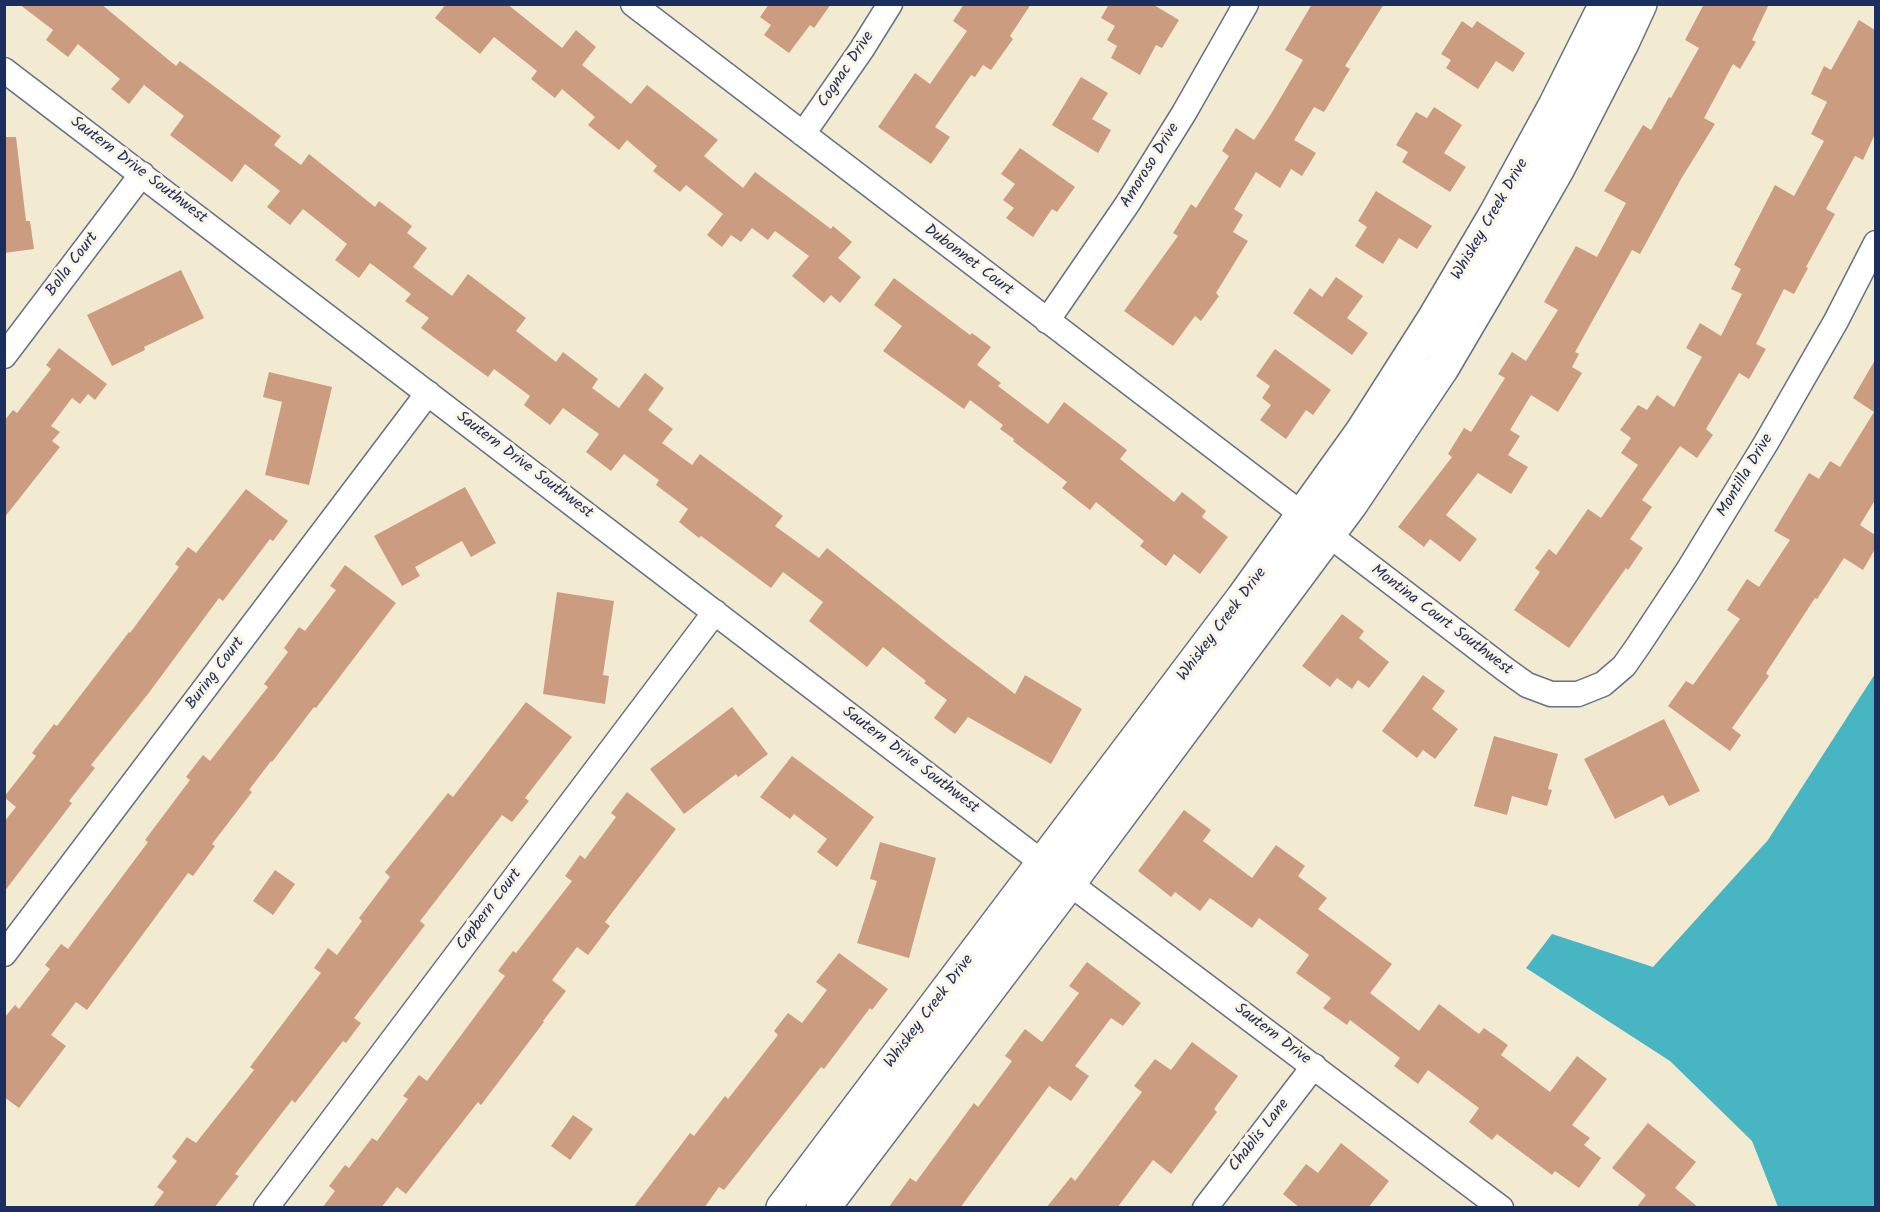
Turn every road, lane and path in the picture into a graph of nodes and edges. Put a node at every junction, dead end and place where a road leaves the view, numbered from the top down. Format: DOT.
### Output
graph roads {
  1 [pos="633,4"];
  2 [pos="890,4"];
  3 [pos="1246,4"];
  4 [pos="1606,4"];
  5 [pos="1640,4"];
  6 [pos="4,70"];
  7 [pos="803,134"];
  8 [pos="142,174"];
  9 [pos="1875,243"];
  10 [pos="1047,321"];
  11 [pos="4,356"];
  12 [pos="428,393"];
  13 [pos="1316,525"];
  14 [pos="715,612"];
  15 [pos="1591,689"];
  16 [pos="1043,862"];
  17 [pos="1069,883"];
  18 [pos="4,954"];
  19 [pos="1314,1066"];
  20 [pos="266,1208"];
  21 [pos="783,1208"];
  22 [pos="823,1208"];
  23 [pos="1205,1208"];
  24 [pos="1501,1208"];
  1 -- 7 [label="street, Dubonnet Court"];
  2 -- 7 [label="street, Cognac Drive"];
  3 -- 10 [label="street, Amoroso Drive"];
  4 -- 13 [label="street, Whiskey Creek Drive"];
  5 -- 13 [label="street, Whiskey Creek Drive"];
  6 -- 8 [label="street, Sautern Drive Southwest"];
  7 -- 10 [label="street, Dubonnet Court"];
  8 -- 11 [label="street, Bolla Court"];
  8 -- 12 [label="street, Sautern Drive Southwest"];
  9 -- 15 [label="street, Montilla Drive"];
  10 -- 13 [label="street, Dubonnet Court"];
  12 -- 14 [label="street, Sautern Drive Southwest"];
  12 -- 18 [label="street, Buring Court"];
  13 -- 15 [label="street, Montina Court Southwest"];
  13 -- 16 [label="street, Whiskey Creek Drive"];
  13 -- 17 [label="street, Whiskey Creek Drive"];
  14 -- 16 [label="street, Sautern Drive Southwest"];
  14 -- 20 [label="street, Capbern Court"];
  16 -- 17 [label="street, Sautern Drive"];
  16 -- 21 [label="street, Whiskey Creek Drive"];
  17 -- 19 [label="street, Sautern Drive"];
  17 -- 22 [label="street, Whiskey Creek Drive"];
  19 -- 23 [label="street, Chablis Lane"];
  19 -- 24 [label="street, Sautern Drive"];
}
